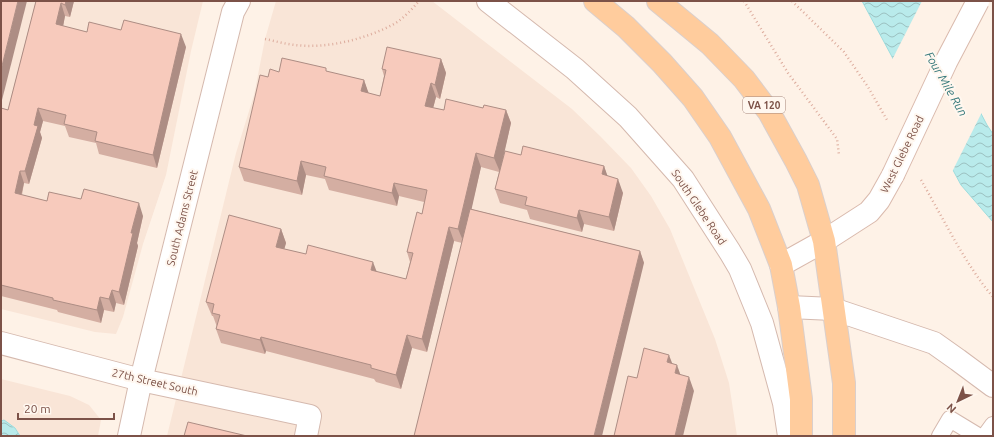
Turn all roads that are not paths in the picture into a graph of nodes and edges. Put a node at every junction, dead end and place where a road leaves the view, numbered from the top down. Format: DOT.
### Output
graph roads {
  1 [pos="239,1"];
  2 [pos="488,1"];
  3 [pos="595,1"];
  4 [pos="658,1"];
  5 [pos="978,1"];
  6 [pos="824,241"];
  7 [pos="781,265"];
  8 [pos="789,307"];
  9 [pos="833,309"];
  10 [pos="1,343"];
  11 [pos="142,380"];
  12 [pos="993,386"];
  13 [pos="993,425"];
  14 [pos="308,426"];
  15 [pos="129,436"];
  16 [pos="789,436"];
  17 [pos="801,436"];
  18 [pos="844,436"];
  19 [pos="940,436"];
  20 [pos="978,436"];
  21 [pos="985,436"];
  1 -- 11 [label="street, South Adams Street"];
  2 -- 16 [label="street, South Glebe Road"];
  3 -- 7 [label="main road"];
  4 -- 6 [label="main road, VA 120"];
  5 -- 6 [label="street, West Glebe Road, bridge"];
  6 -- 7 [label="street, West Glebe Road"];
  6 -- 9 [label="main road, VA 120"];
  7 -- 8 [label="main road"];
  8 -- 9 [label="street"];
  8 -- 17 [label="main road"];
  9 -- 12 [label="street"];
  9 -- 18 [label="main road, VA 120"];
  10 -- 11 [label="street, 27th Street South"];
  11 -- 14 [label="street, 27th Street South"];
  11 -- 15 [label="street, South Adams Street"];
  13 -- 21 [label="lane"];
  19 -- 20 [label="lane"];
}
